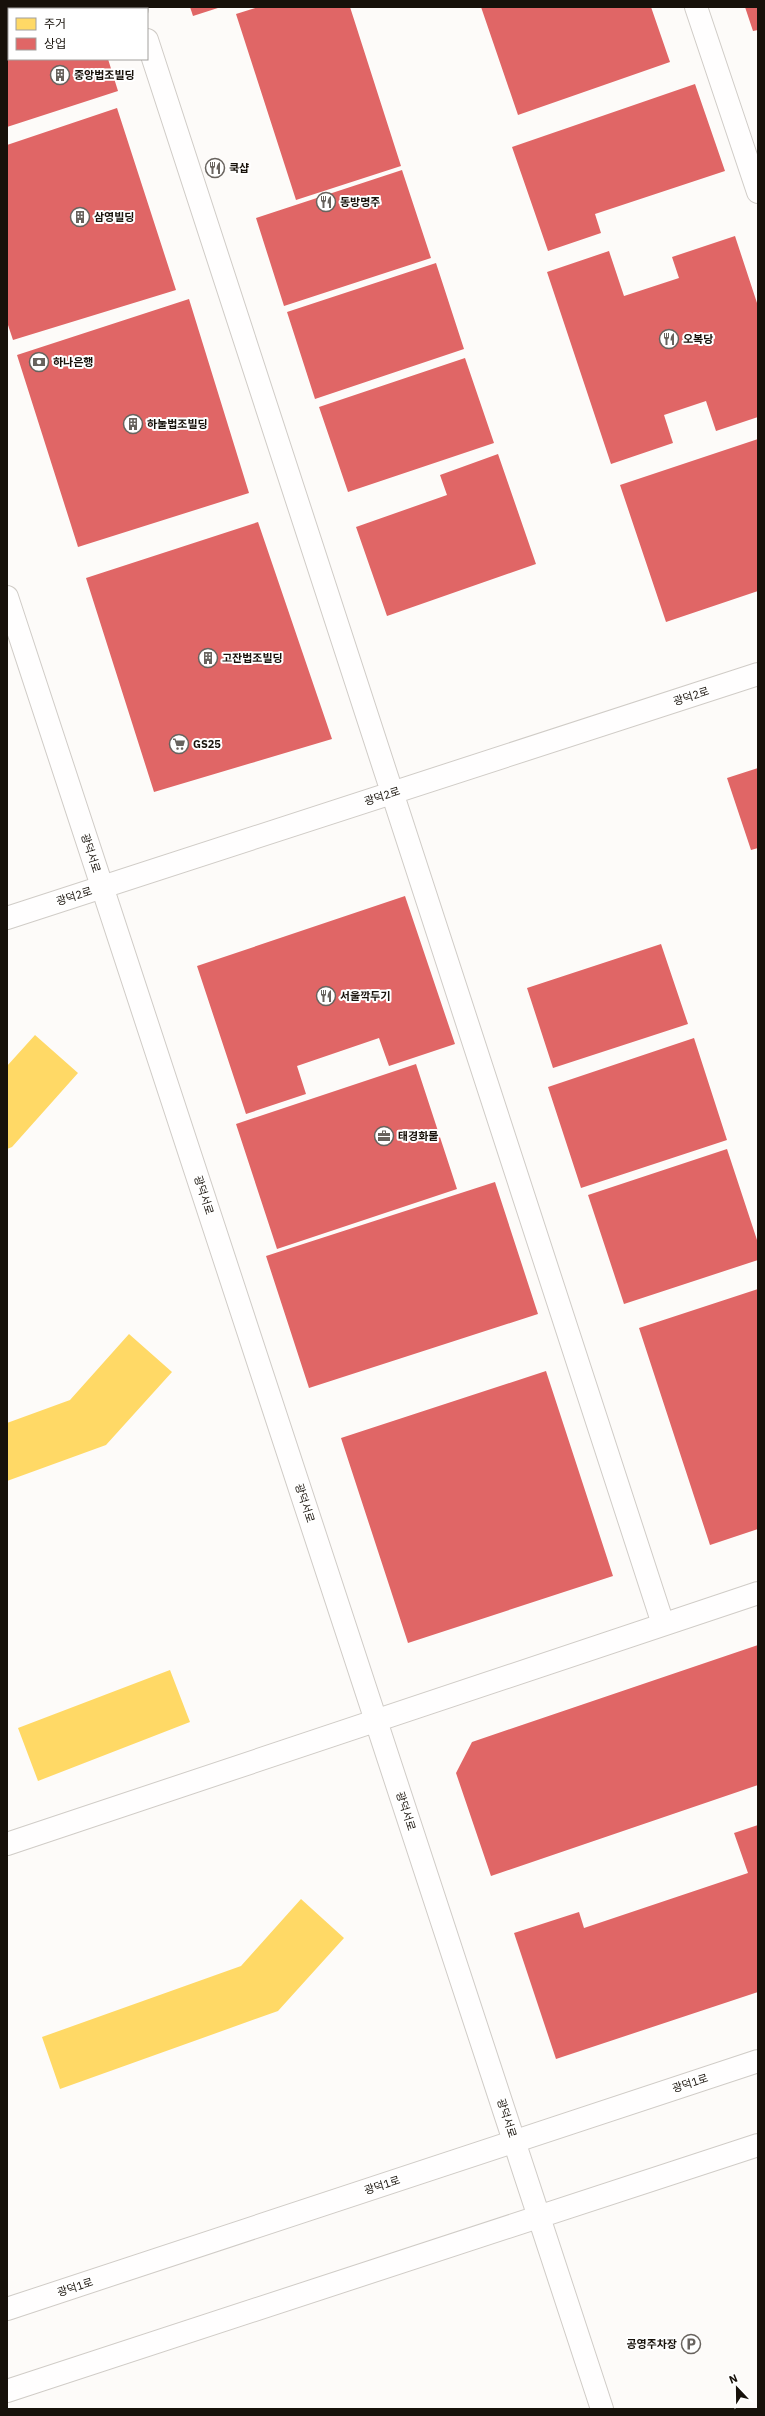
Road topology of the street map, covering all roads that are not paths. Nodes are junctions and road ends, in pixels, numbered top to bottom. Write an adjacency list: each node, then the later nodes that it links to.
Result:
1 (696, 7): 3 (street)
2 (148, 43): 6 (street)
3 (758, 192)
4 (7, 597): 7 (street, 광덕서로)
5 (758, 674): 6 (street, 광덕2로)
6 (392, 793): 7 (street, 광덕2로); 10 (street)
7 (102, 887): 8 (street, 광덕2로); 11 (street, 광덕서로)
8 (7, 918)
9 (758, 1593): 10 (street)
10 (663, 1624): 11 (street)
11 (376, 1721): 12 (street); 14 (street, 광덕서로)
12 (7, 1844)
13 (758, 2061): 14 (street, 광덕1로)
14 (514, 2141): 16 (street, 광덕서로); 17 (street, 광덕1로)
15 (758, 2145): 16 (street)
16 (539, 2217): 18 (street); 19 (street, 광덕서로)
17 (7, 2310)
18 (7, 2391)
19 (602, 2409)

